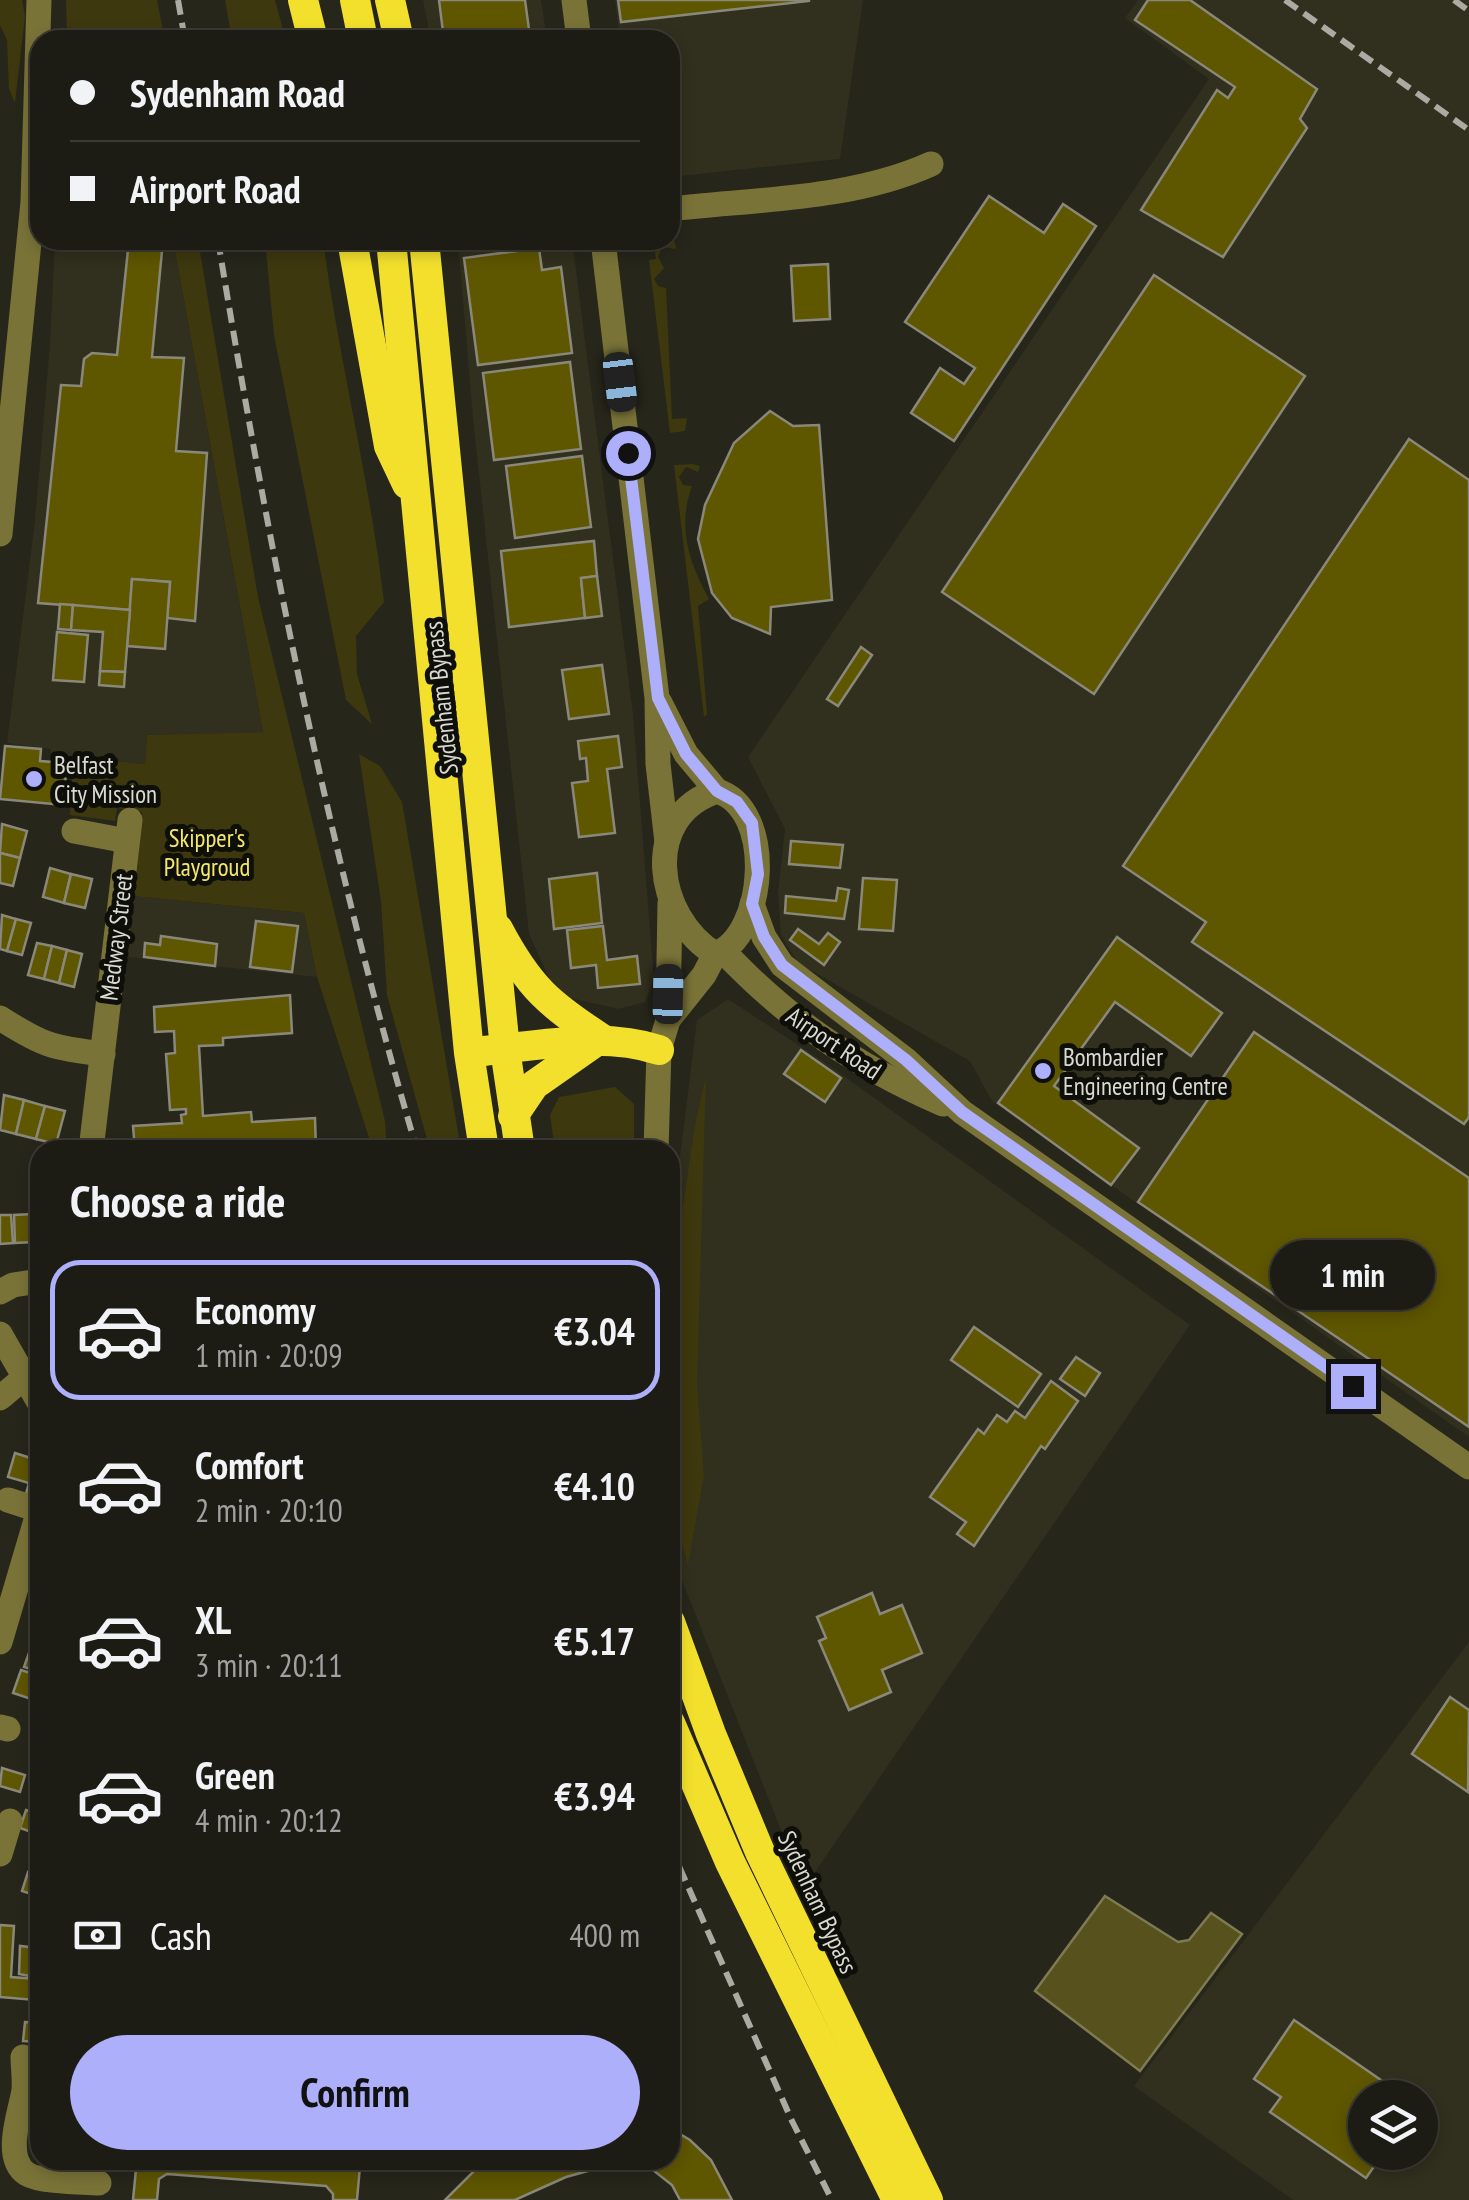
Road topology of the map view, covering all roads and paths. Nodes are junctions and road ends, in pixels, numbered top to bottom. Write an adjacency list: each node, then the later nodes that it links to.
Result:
1 (39, 0): 6 (street)
2 (303, 0): 7 (highway)
3 (355, 0): 8 (highway)
4 (390, 0): 9 (highway)
5 (574, 0): 10 (street)
6 (38, 30)
7 (310, 30)
8 (361, 30)
9 (397, 30)
10 (578, 30)
11 (931, 164): 12 (street)
12 (680, 208)
13 (30, 220): 18 (street)
14 (354, 250): 19 (highway)
15 (392, 250): 19 (highway, Sydenham Bypass)
16 (425, 250): 27 (highway, Sydenham Bypass)
17 (603, 250): 21 (street)
18 (6, 428): 20 (street)
19 (419, 510): 34 (highway, Sydenham Bypass)
20 (0, 534)
21 (658, 698): 22 (street); 24 (street)
22 (717, 791): 24 (street); 26 (street)
23 (74, 831): 35 (street, Medway Street)
24 (667, 842): 25 (street)
25 (670, 904): 28 (street); 30 (street)
26 (752, 904): 28 (street); 36 (street, Airport Road)
27 (492, 917): 31 (highway); 32 (highway, Sydenham Bypass)
28 (719, 952): 30 (street); 36 (street, Airport Road)
29 (2, 1019): 35 (street)
30 (668, 1020): 33 (street)
31 (601, 1041): 32 (highway); 33 (highway); 37 (highway)
32 (505, 1049): 34 (highway); 37 (highway, Sydenham Bypass)
33 (659, 1050): 41 (street)
34 (469, 1053): 39 (highway, Sydenham Bypass)
35 (102, 1054): 38 (street, Medway Street)
36 (962, 1112): 48 (street, Airport Road)
37 (512, 1116): 40 (highway, Sydenham Bypass)
38 (93, 1140)
39 (482, 1140)
40 (518, 1140)
41 (656, 1140)
42 (30, 1282): 43 (street)
43 (0, 1292)
44 (0, 1334): 45 (street)
45 (24, 1378): 46 (street); 47 (street)
46 (30, 1388)
47 (0, 1398)
48 (1469, 1467)
49 (8, 1500): 50 (street)
50 (30, 1507)
51 (30, 1540): 52 (street)
52 (0, 1642)
53 (680, 1649): 60 (highway, Sydenham Bypass)
54 (680, 1746): 59 (highway)
55 (10, 1821): 56 (street)
56 (0, 1854)
57 (29, 2070): 58 (street)
58 (99, 2181)
59 (897, 2200)
60 (928, 2200)

